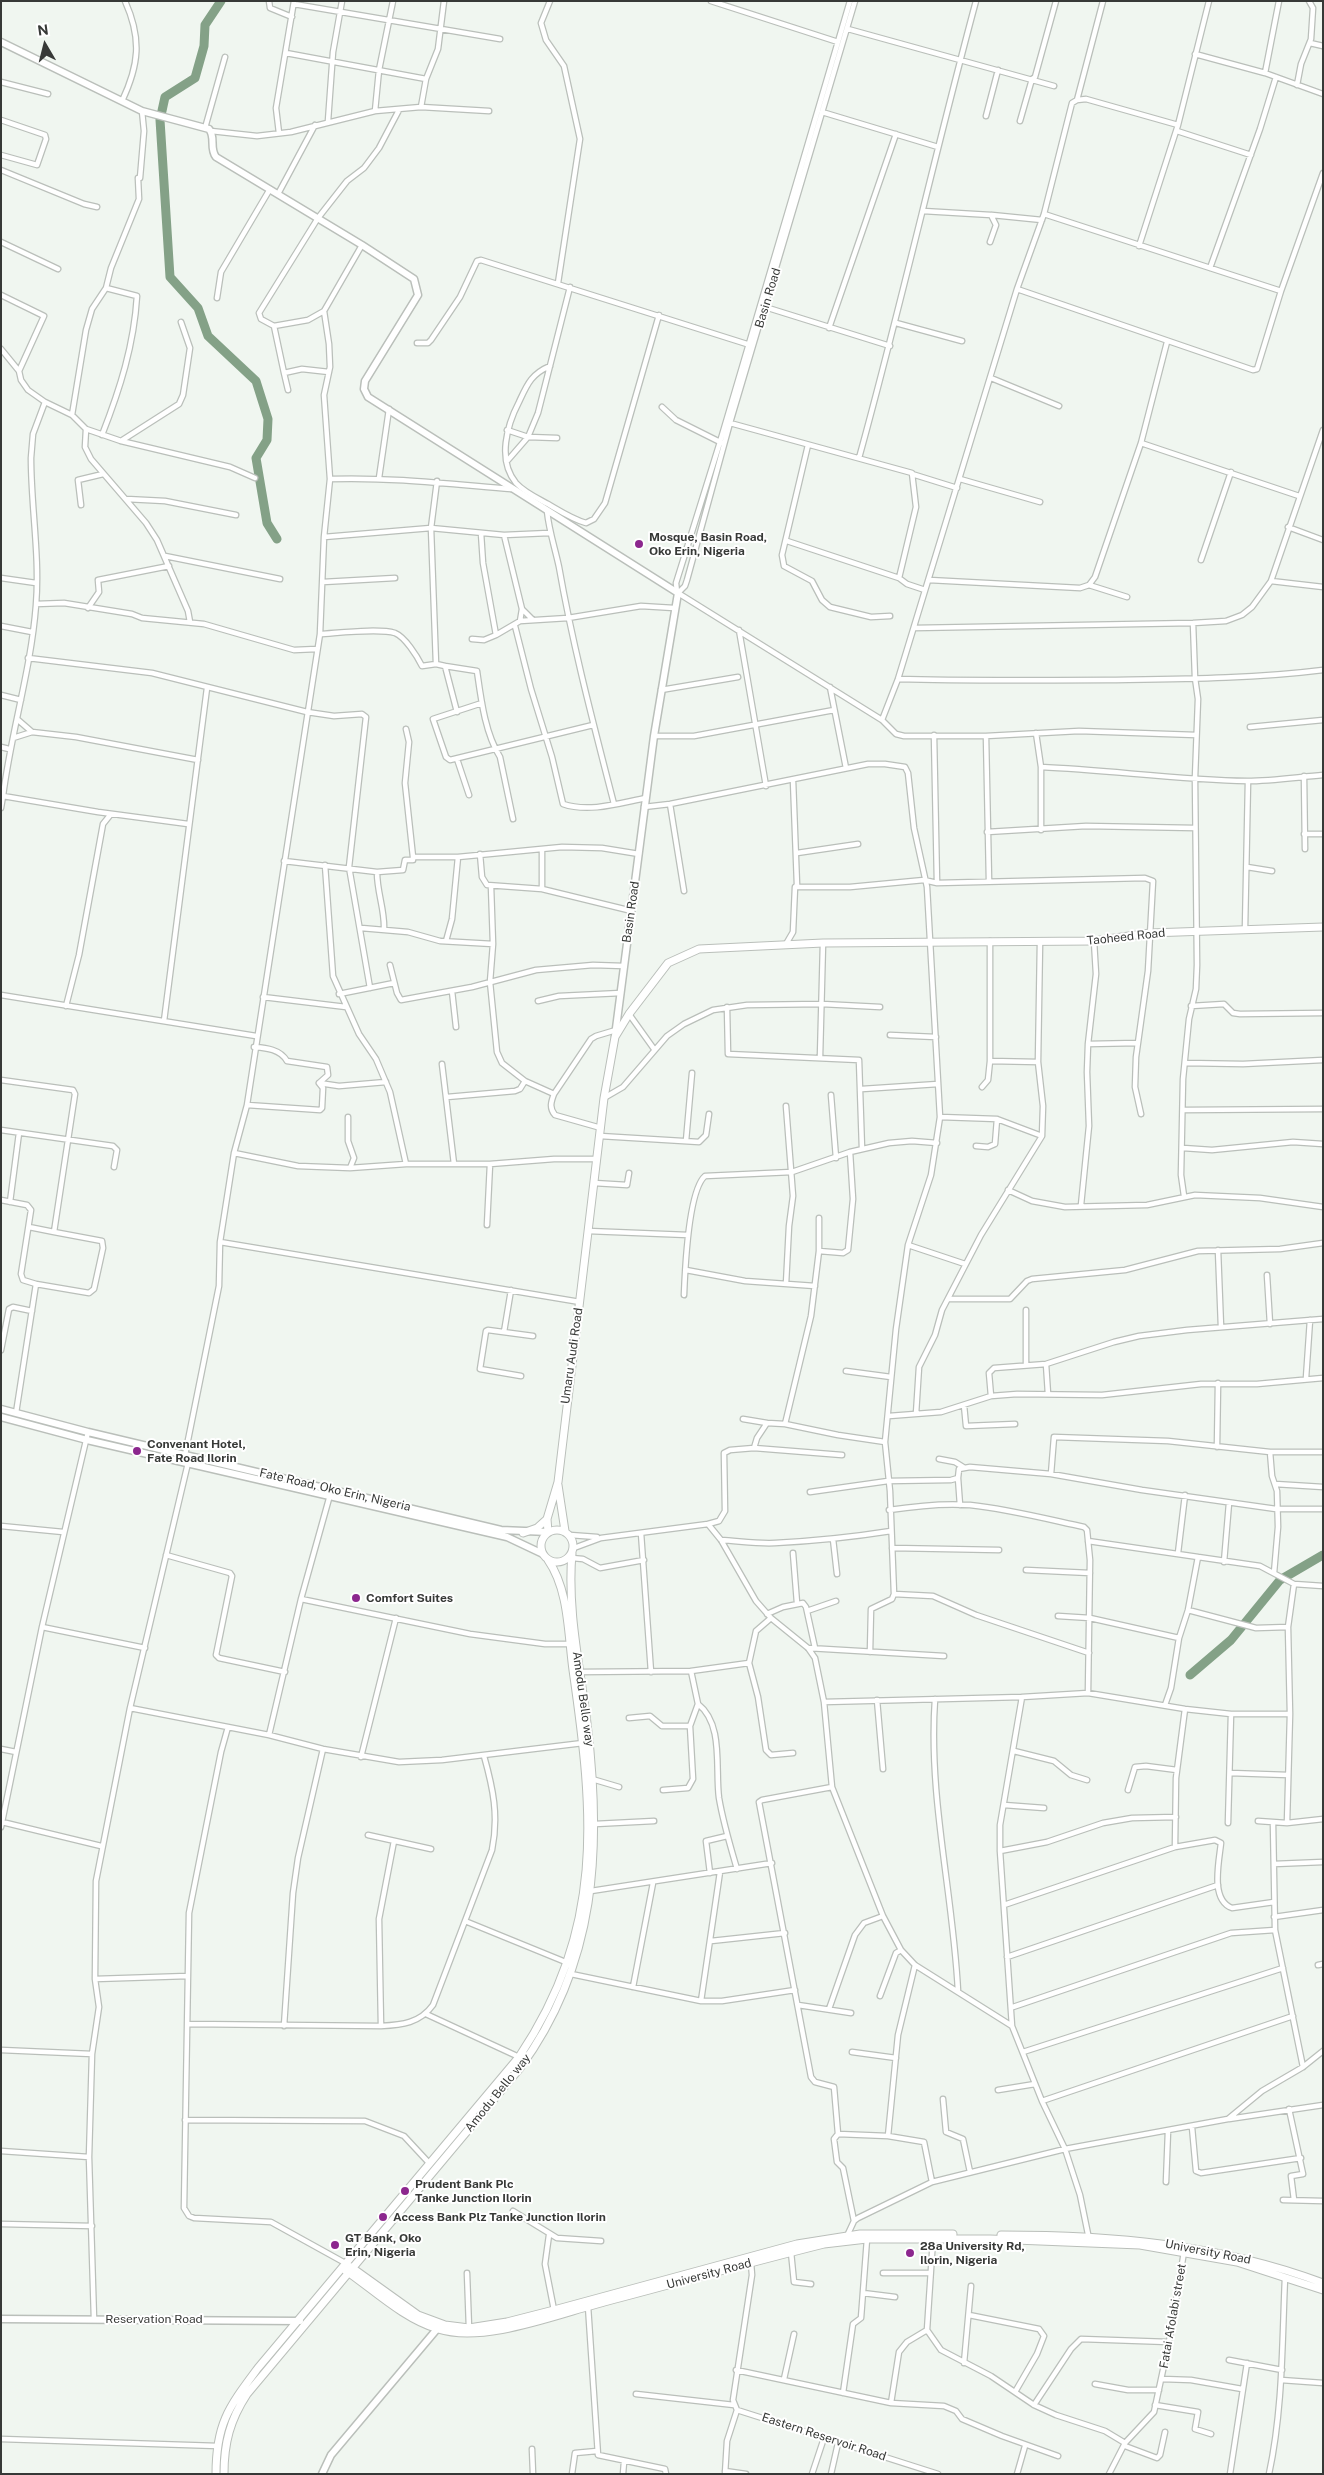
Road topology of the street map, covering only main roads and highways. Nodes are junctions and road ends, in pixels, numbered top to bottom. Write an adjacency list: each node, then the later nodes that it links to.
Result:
1 (1323, 927): 2 (main road, Taoheed Road)
2 (615, 1034): 3 (main road, Basin Road)
3 (588, 1231): 4 (main road, Umaru Audi Road)
4 (558, 1482): 5 (main road); 8 (main road)
5 (548, 1519): 6 (main road); 7 (main road)
6 (548, 1532): 8 (main road); 10 (main road)
7 (523, 1533)
8 (568, 1533): 9 (main road)
9 (572, 1553): 10 (main road); 11 (main road, Amodu Bello way)
10 (546, 1557): 11 (main road, Amodu Bello way)
11 (586, 1743): 14 (main road, Amodu Bello way); 14 (main road, Amodu Bello way)
12 (1089, 2239): 13 (main road, University Road); 13 (main road, University Road); 15 (main road, University Road); 16 (main road, University Road)
13 (751, 2259): 17 (main road, University Road)
14 (346, 2267): 17 (main road, University Road); 17 (main road, University Road); 18 (main road, Amodu Bello way)
15 (1323, 2283)
16 (1323, 2290)
17 (589, 2304)
18 (302, 2322): 19 (main road, Amodu Bello way); 20 (main road, Amodu Bello way)
19 (216, 2474)
20 (224, 2474)

